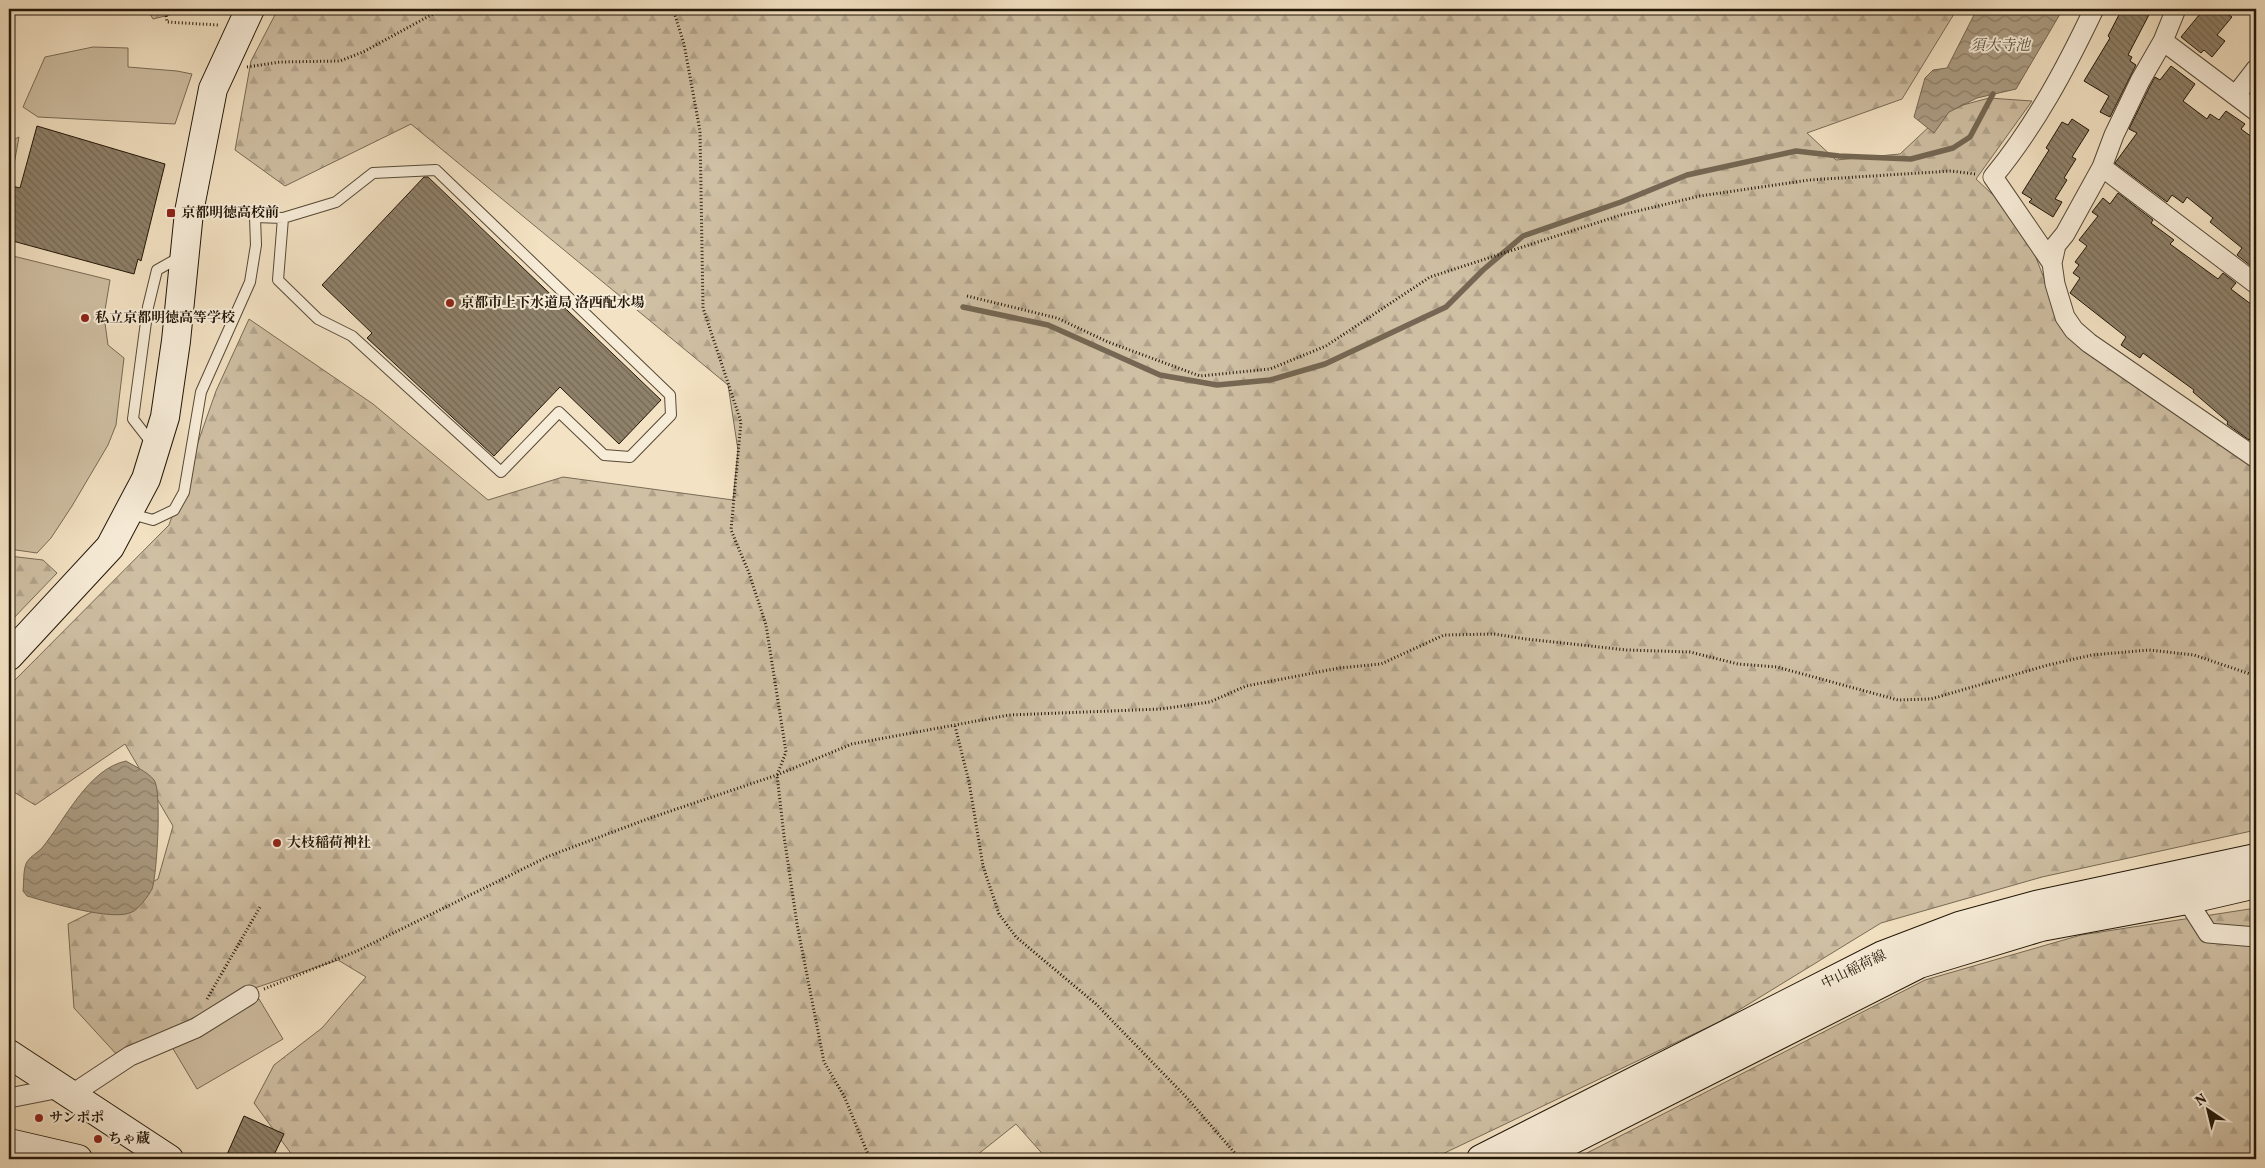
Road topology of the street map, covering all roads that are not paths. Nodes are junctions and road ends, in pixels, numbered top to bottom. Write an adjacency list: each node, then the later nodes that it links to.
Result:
1 (2094, 9): 10 (street)
2 (2176, 9): 4 (street)
3 (245, 19): 13 (main road)
4 (2163, 41): 6 (street); 8 (street)
5 (2256, 69): 6 (street)
6 (2236, 95): 7 (street)
7 (2256, 111)
8 (2102, 167): 10 (street); 11 (street)
9 (283, 218): 9 (lane); 13 (lane)
10 (2052, 263): 12 (street)
11 (2256, 284)
12 (2256, 458)
13 (128, 513): 14 (main road)
14 (9, 656)
15 (2256, 858): 27 (main road, 中山稲荷線)
16 (2256, 884): 17 (main road, 中山稲荷線)
17 (2187, 900): 18 (street); 24 (main road, 中山稲荷線)
18 (2256, 937)
19 (250, 995): 21 (street)
20 (9, 1054): 21 (main road)
21 (65, 1092): 22 (street); 26 (main road)
22 (9, 1098)
23 (9, 1142): 25 (main road)
24 (1562, 1152): 28 (main road, 中山稲荷線)
25 (78, 1159)
26 (169, 1159)
27 (1481, 1159)
28 (1534, 1159)

